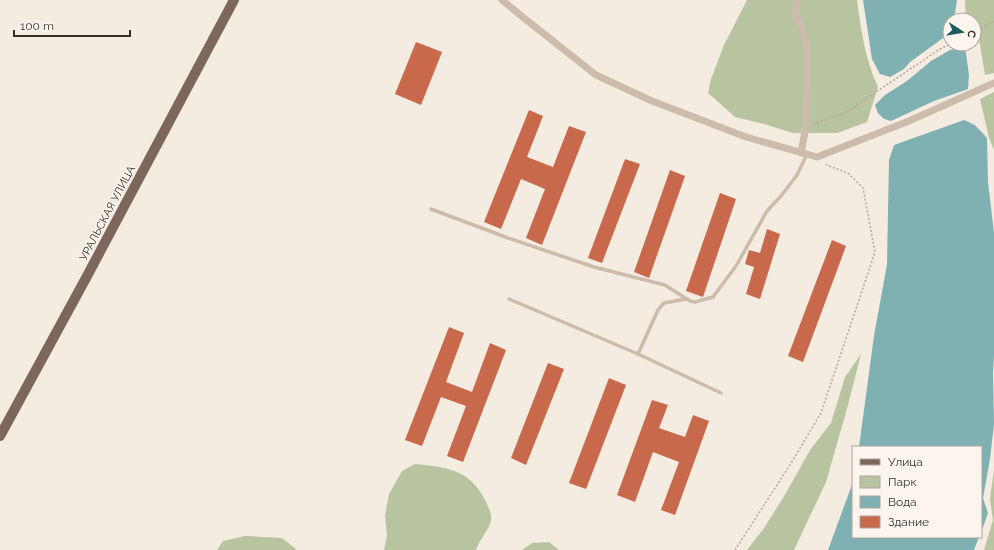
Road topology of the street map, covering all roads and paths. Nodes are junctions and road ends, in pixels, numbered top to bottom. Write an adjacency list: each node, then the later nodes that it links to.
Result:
1 (234, 0): 16 (main road, УРАЛЬСКАЯ УЛИЦА)
2 (502, 0): 9 (street)
3 (797, 0): 8 (street)
4 (994, 21): 5 (path)
5 (982, 28)
6 (942, 47): 8 (path)
7 (994, 83): 10 (street)
8 (806, 126): 9 (street)
9 (804, 154): 10 (street); 13 (lane)
10 (817, 158): 17 (path)
11 (430, 209): 13 (lane)
12 (509, 299): 14 (lane)
13 (686, 299): 14 (lane)
14 (638, 354): 15 (lane)
15 (721, 393)
16 (0, 436)
17 (735, 550)

